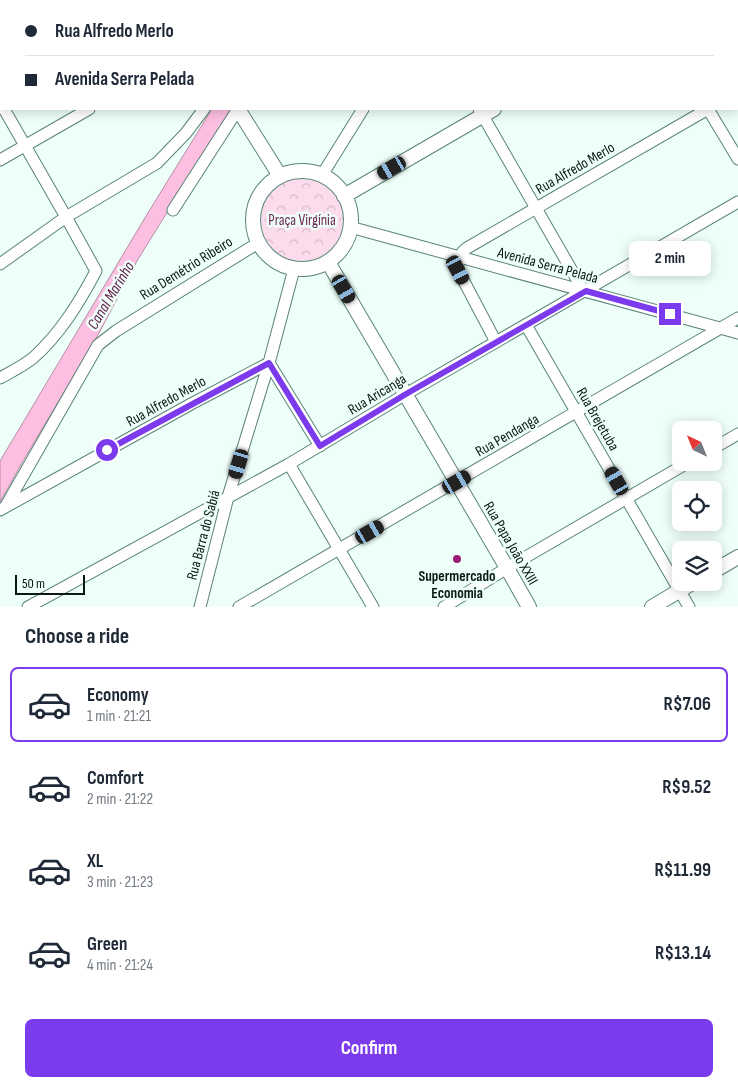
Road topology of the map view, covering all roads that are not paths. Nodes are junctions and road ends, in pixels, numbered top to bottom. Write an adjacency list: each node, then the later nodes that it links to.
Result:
1 (5, 110): 10 (street)
2 (87, 110): 10 (street)
3 (203, 110): 19 (street)
4 (237, 110): 18 (street)
5 (239, 110): 14 (street)
6 (362, 110): 13 (street)
7 (706, 110): 17 (street, Rua Alfredo Merlo)
8 (709, 110): 11 (street)
9 (486, 111): 15 (street); 17 (street)
10 (24, 146): 12 (street); 19 (street)
11 (738, 159)
12 (0, 160)
13 (322, 175): 14 (street); 15 (street)
14 (280, 176): 21 (street)
15 (344, 196): 20 (street)
16 (738, 202): 26 (street, Rua Aricanga)
17 (536, 208): 22 (street, Rua Alfredo Merlo); 26 (street)
18 (173, 210)
19 (66, 216): 24 (street); 33 (street)
20 (350, 227): 22 (street, Avenida Serra Pelada); 23 (street)
21 (258, 243): 25 (street); 44 (street, Rua Demétrio Ribeiro)
22 (460, 257): 26 (street, Avenida Serra Pelada); 31 (street)
23 (328, 262): 25 (street); 34 (street, Rua Papa João XXIII)
24 (0, 264)
25 (294, 269): 32 (street, Rua Barra do Sabiá)
26 (584, 291): 28 (street, Rua Aricanga); 29 (street, Avenida Serra Pelada)
27 (738, 318): 29 (street, Rua Pendanga)
28 (526, 325): 31 (street, Rua Aricanga); 35 (street, Rua Brejetuba)
29 (721, 328): 30 (street, Avenida Serra Pelada); 35 (street, Rua Pendanga)
30 (738, 333)
31 (496, 342): 34 (street, Rua Aricanga)
32 (269, 363): 38 (street); 42 (street, Rua Barra do Sabiá); 44 (street, Rua Alfredo Merlo)
33 (0, 378)
34 (406, 394): 38 (street, Rua Aricanga); 41 (street, Rua Papa João XXIII)
35 (577, 412): 41 (street, Rua Pendanga); 43 (street, Rua Brejetuba)
36 (738, 434): 37 (street)
37 (722, 443)
38 (320, 446): 39 (street, Rua Aricanga)
39 (289, 464): 42 (street, Rua Aricanga); 45 (street)
40 (674, 471): 43 (street)
41 (457, 482): 45 (street, Rua Pendanga); 48 (street, Rua Papa João XXIII)
42 (228, 497): 51 (street, Rua Aricanga); 52 (street, Rua Barra do Sabiá)
43 (627, 498): 48 (street); 49 (street, Rua Brejetuba)
44 (3, 508)
45 (339, 549): 53 (street, Rua Pendanga); 54 (street)
46 (738, 557): 47 (street)
47 (722, 566)
48 (507, 568): 55 (street); 56 (street, Rua Papa João XXIII)
49 (672, 577)
50 (680, 591): 57 (street); 58 (street, Rua Brejetuba)
51 (28, 607)
52 (200, 607)
53 (239, 607)
54 (373, 607)
55 (444, 607)
56 (529, 607)
57 (652, 607)
58 (689, 607)

